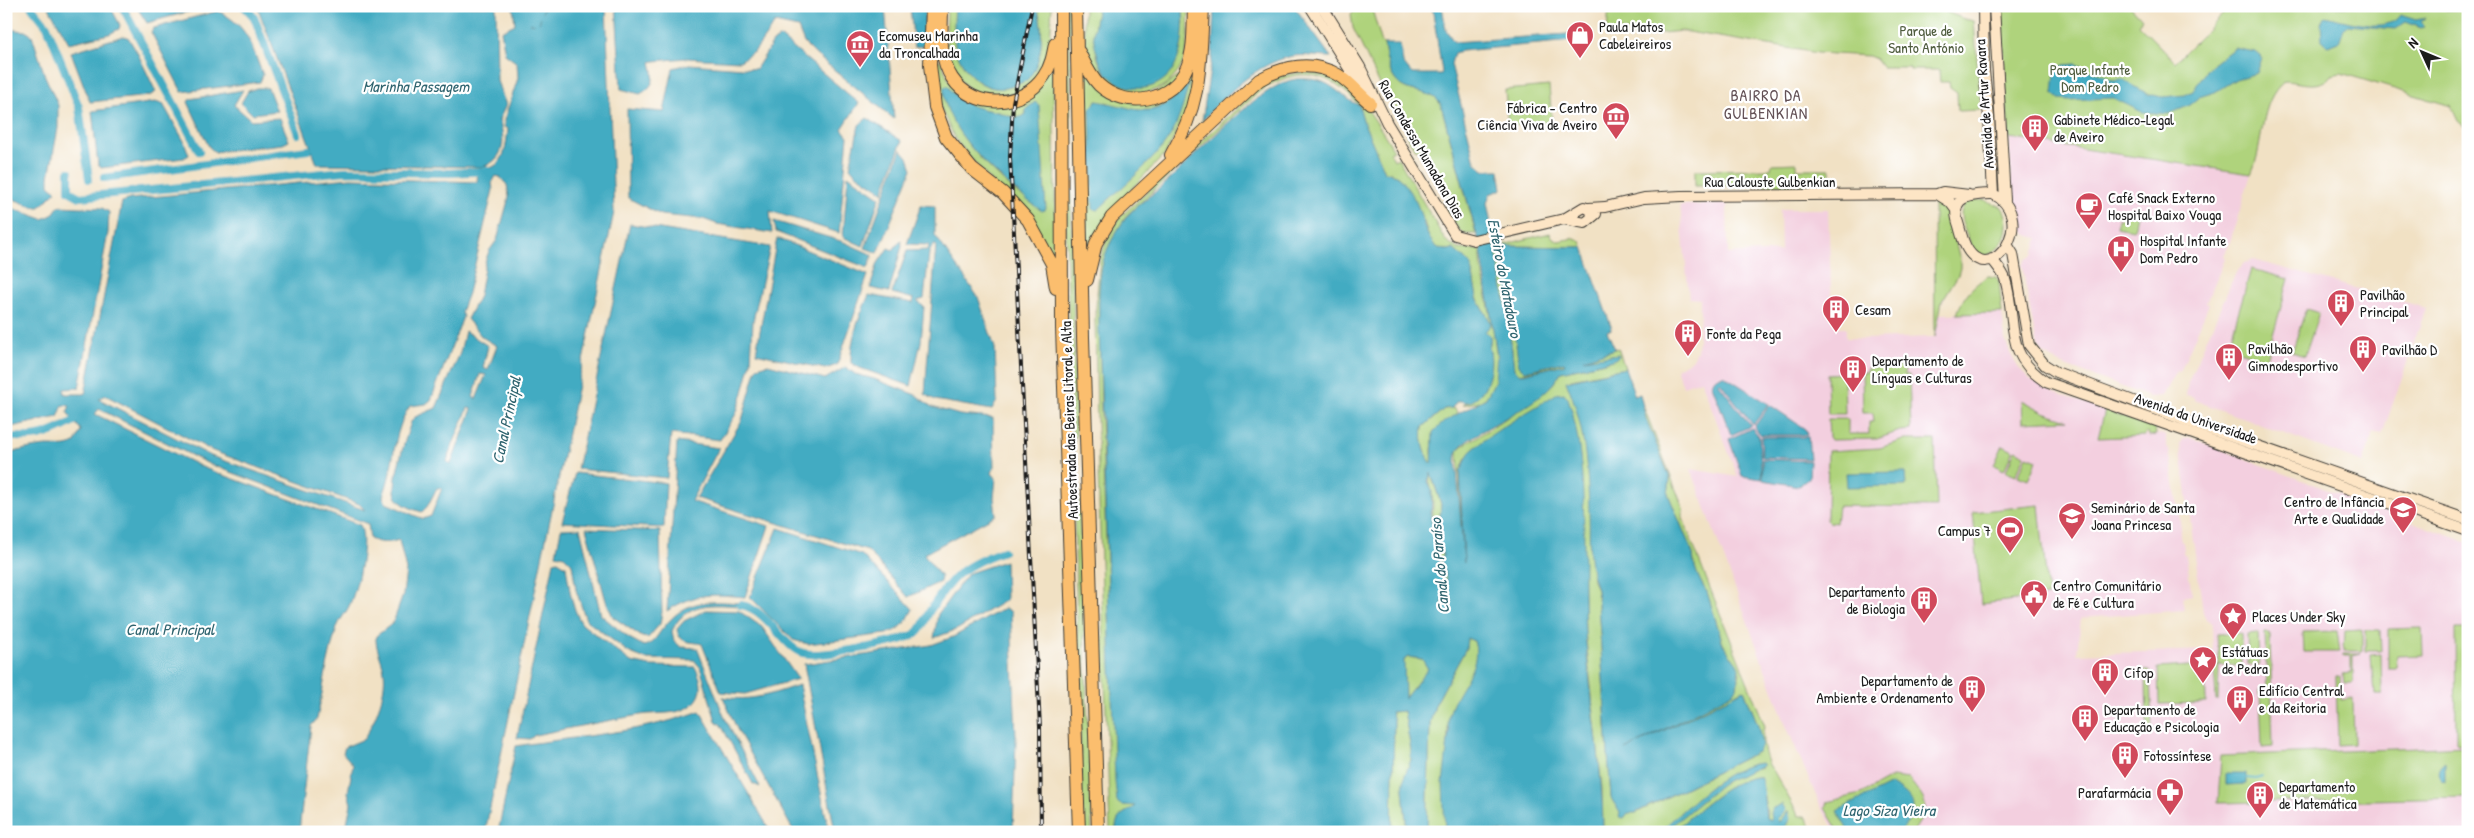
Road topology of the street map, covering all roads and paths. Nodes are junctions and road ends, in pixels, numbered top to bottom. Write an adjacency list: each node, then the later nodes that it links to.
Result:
1 (932, 6): 25 (highway)
2 (942, 6): 11 (highway)
3 (1061, 6): 11 (highway, Autoestrada das Beiras Litoral e Alta)
4 (1076, 6): 12 (highway, Autoestrada das Beiras Litoral e Alta)
5 (1194, 6): 12 (highway)
6 (1203, 6): 15 (highway)
7 (1310, 6): 13 (main road)
8 (1322, 6): 14 (main road, Rua Condessa Mumadona Dias)
9 (1983, 6): 18 (main road, Avenida de Artur Ravara)
10 (1994, 6): 19 (main road, Avenida de Artur Ravara)
11 (1060, 27): 25 (highway, Autoestrada das Beiras Litoral e Alta)
12 (1076, 46): 26 (highway, Autoestrada das Beiras Litoral e Alta)
13 (1370, 103): 14 (main road); 15 (highway)
14 (1387, 123): 22 (main road, Rua Condessa Mumadona Dias)
15 (1166, 164): 26 (highway)
16 (1937, 194): 17 (main road, Rua Calouste Gulbenkian); 20 (main road); 21 (main road, Rua Calouste Gulbenkian)
17 (1969, 194): 18 (main road); 20 (main road)
18 (1993, 194): 19 (main road)
19 (2005, 200): 23 (main road)
20 (1956, 210): 24 (main road)
21 (1591, 213): 22 (main road); 22 (main road)
22 (1578, 216)
23 (2008, 246): 24 (main road); 27 (main road, Avenida da Universidade)
24 (1992, 259): 28 (main road, Avenida da Universidade)
25 (1062, 328): 29 (highway, Autoestrada das Beiras Litoral e Alta)
26 (1083, 337): 30 (highway, Autoestrada das Beiras Litoral e Alta)
27 (2468, 520)
28 (2468, 531)
29 (1079, 832)
30 (1098, 832)

